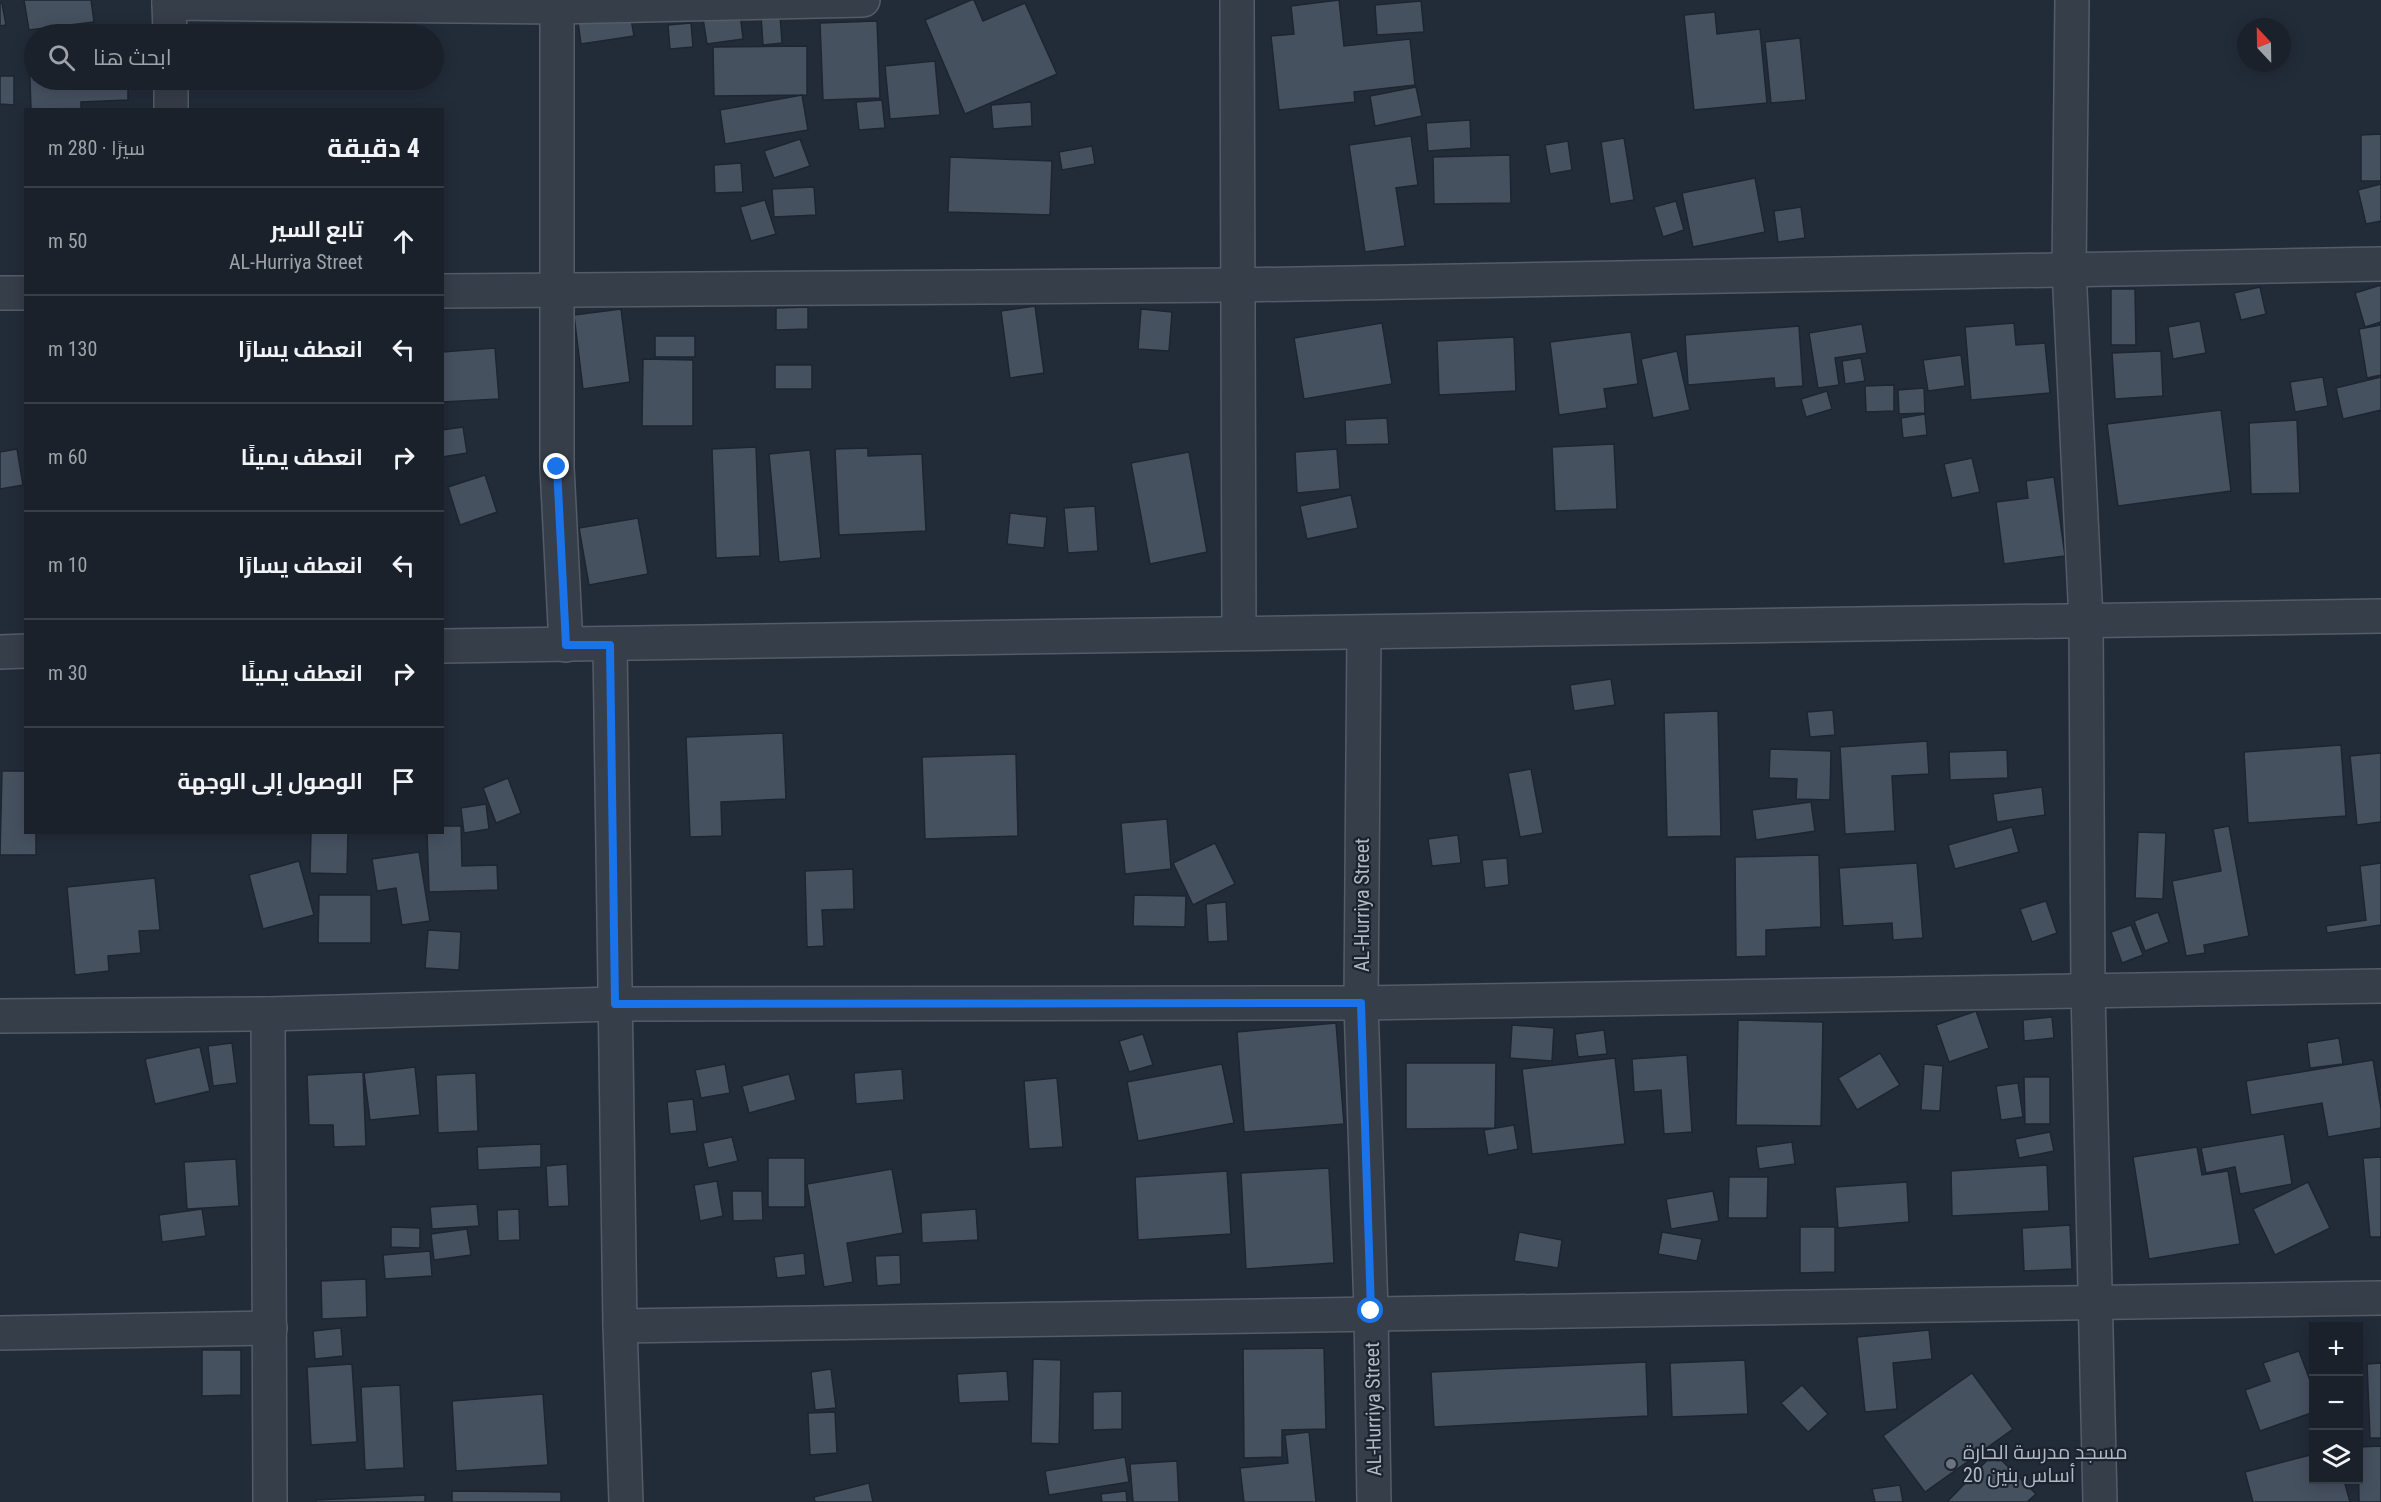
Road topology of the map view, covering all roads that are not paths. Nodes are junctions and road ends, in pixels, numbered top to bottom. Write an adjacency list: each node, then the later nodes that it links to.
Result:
1 (863, 0): 4 (street)
2 (1237, 0): 10 (street)
3 (2072, 0): 9 (street)
4 (557, 3): 5 (street); 11 (street)
5 (170, 13)
6 (171, 90): 7 (street)
7 (171, 108)
8 (2381, 264): 9 (street)
9 (2069, 270): 10 (street); 16 (street)
10 (1237, 285): 11 (street); 18 (street)
11 (557, 290): 12 (street); 19 (street)
12 (444, 291)
13 (0, 293): 14 (street)
14 (24, 293)
15 (2381, 616): 16 (street)
16 (2086, 620): 17 (street); 25 (street)
17 (1364, 632): 18 (street); 26 (street, AL-Hurriya Street)
18 (1239, 633): 20 (street)
19 (566, 645): 20 (street); 21 (street)
20 (610, 645): 27 (street)
21 (444, 646)
22 (24, 651): 23 (street)
23 (0, 652)
24 (2381, 986): 25 (street)
25 (2088, 990): 26 (street); 31 (street)
26 (1361, 1003): 27 (street); 32 (street, AL-Hurriya Street)
27 (615, 1004): 28 (street); 33 (street)
28 (268, 1014): 29 (street); 34 (street)
29 (0, 1016)
30 (2381, 1298): 31 (street)
31 (2095, 1300): 32 (street); 39 (street)
32 (1371, 1311): 33 (street); 38 (street, AL-Hurriya Street)
33 (620, 1326): 37 (street)
34 (270, 1328): 35 (street); 36 (street)
35 (0, 1334)
36 (270, 1502)
37 (626, 1502)
38 (1374, 1502)
39 (2100, 1502)

